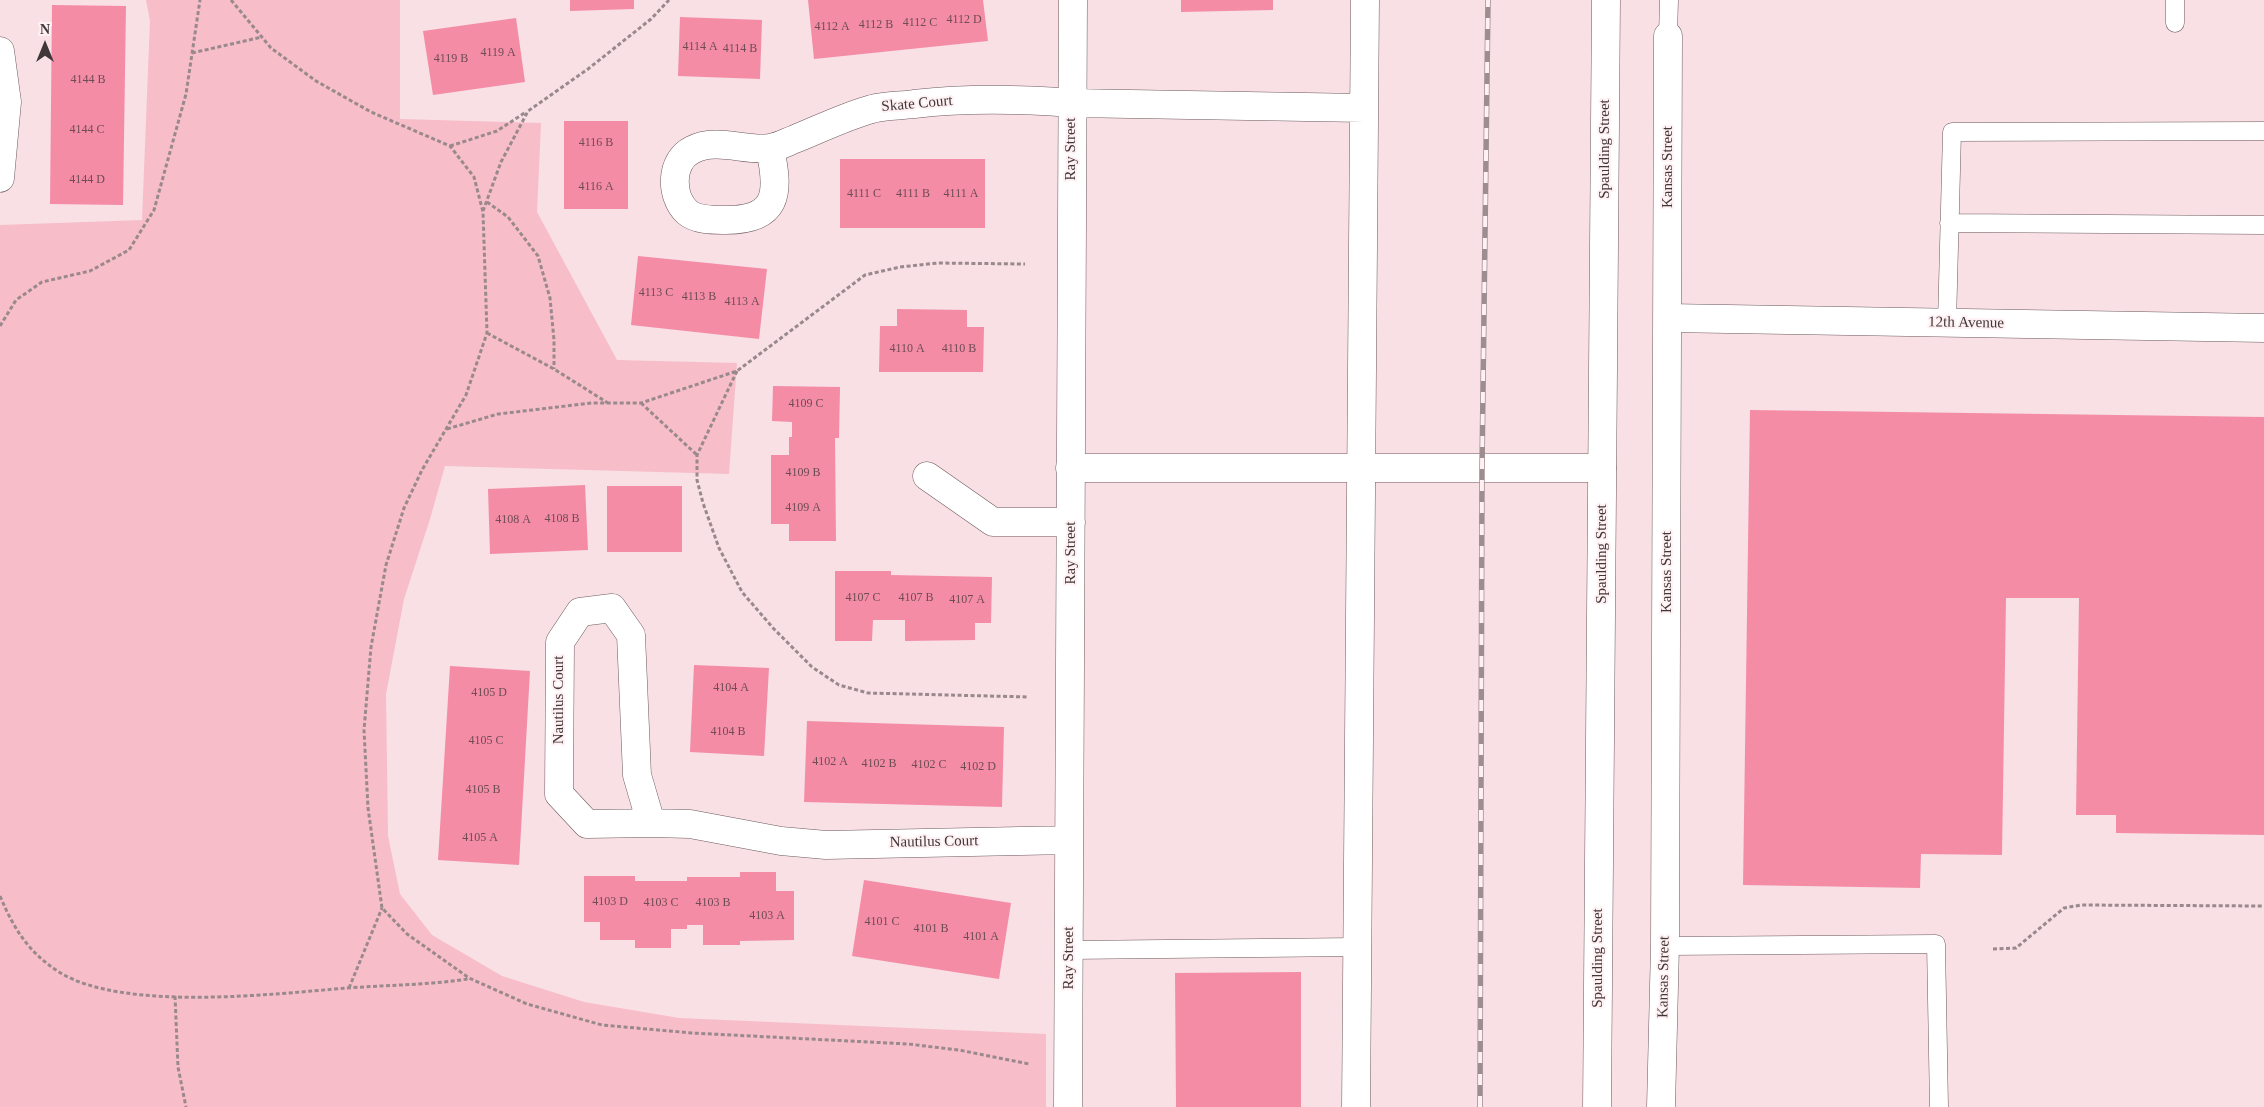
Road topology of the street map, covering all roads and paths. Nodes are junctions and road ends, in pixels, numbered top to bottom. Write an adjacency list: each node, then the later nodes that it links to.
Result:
1 (200, 0): 13 (path)
2 (231, 0): 11 (path)
3 (668, 0): 16 (path)
4 (1073, 0): 14 (street, Ray Street)
5 (1365, 0): 15 (street)
6 (1606, 0): 39 (street, Spaulding Street)
7 (1669, 0): 10 (lane)
8 (2175, 0): 9 (lane)
9 (2175, 23)
10 (1668, 36): 26 (street, Kansas Street)
11 (262, 37): 13 (path); 18 (path)
12 (0, 51): 20 (street)
13 (192, 53): 28 (path)
14 (1072, 103): 15 (street, Skate Court); 19 (street, Skate Court); 37 (street, Ray Street)
15 (1364, 108): 38 (street)
16 (528, 112): 18 (path); 21 (path)
17 (2264, 131): 23 (lane)
18 (450, 146): 22 (path)
19 (770, 148)
20 (0, 178)
21 (487, 202): 22 (path); 31 (path)
22 (483, 212): 30 (path)
23 (1950, 223): 24 (lane); 27 (lane)
24 (2264, 225)
25 (1025, 264): 32 (path)
26 (1668, 318): 27 (street, 12th Avenue); 48 (street, Kansas Street)
27 (1947, 322): 29 (street, 12th Avenue)
28 (0, 326)
29 (2264, 328)
30 (487, 333): 31 (path); 35 (path)
31 (554, 369): 33 (path)
32 (737, 371): 34 (path); 36 (path)
33 (608, 403): 34 (path); 35 (path)
34 (641, 403): 36 (path)
35 (446, 430): 47 (path)
36 (697, 455): 42 (path)
37 (1070, 468): 38 (street); 41 (street, Ray Street)
38 (1361, 468): 39 (street); 49 (street)
39 (1602, 468): 59 (street, Spaulding Street)
40 (927, 476): 41 (street)
41 (1071, 522): 44 (street, Ray Street)
42 (1029, 697)
43 (651, 823): 43 (street, Nautilus Court); 44 (street, Nautilus Court)
44 (1070, 840): 51 (street, Ray Street)
45 (0, 896): 54 (path)
46 (2264, 906): 50 (path)
47 (382, 908): 52 (path); 53 (path)
48 (1665, 946): 60 (street, Kansas Street); 61 (lane)
49 (1357, 947): 51 (lane); 58 (street)
50 (1992, 948)
51 (1069, 950): 57 (street, Ray Street)
52 (469, 978): 53 (path); 55 (path)
53 (349, 988): 54 (path)
54 (175, 996): 56 (path)
55 (1029, 1064)
56 (186, 1107)
57 (1068, 1107)
58 (1356, 1107)
59 (1597, 1107)
60 (1661, 1107)
61 (1939, 1107)

